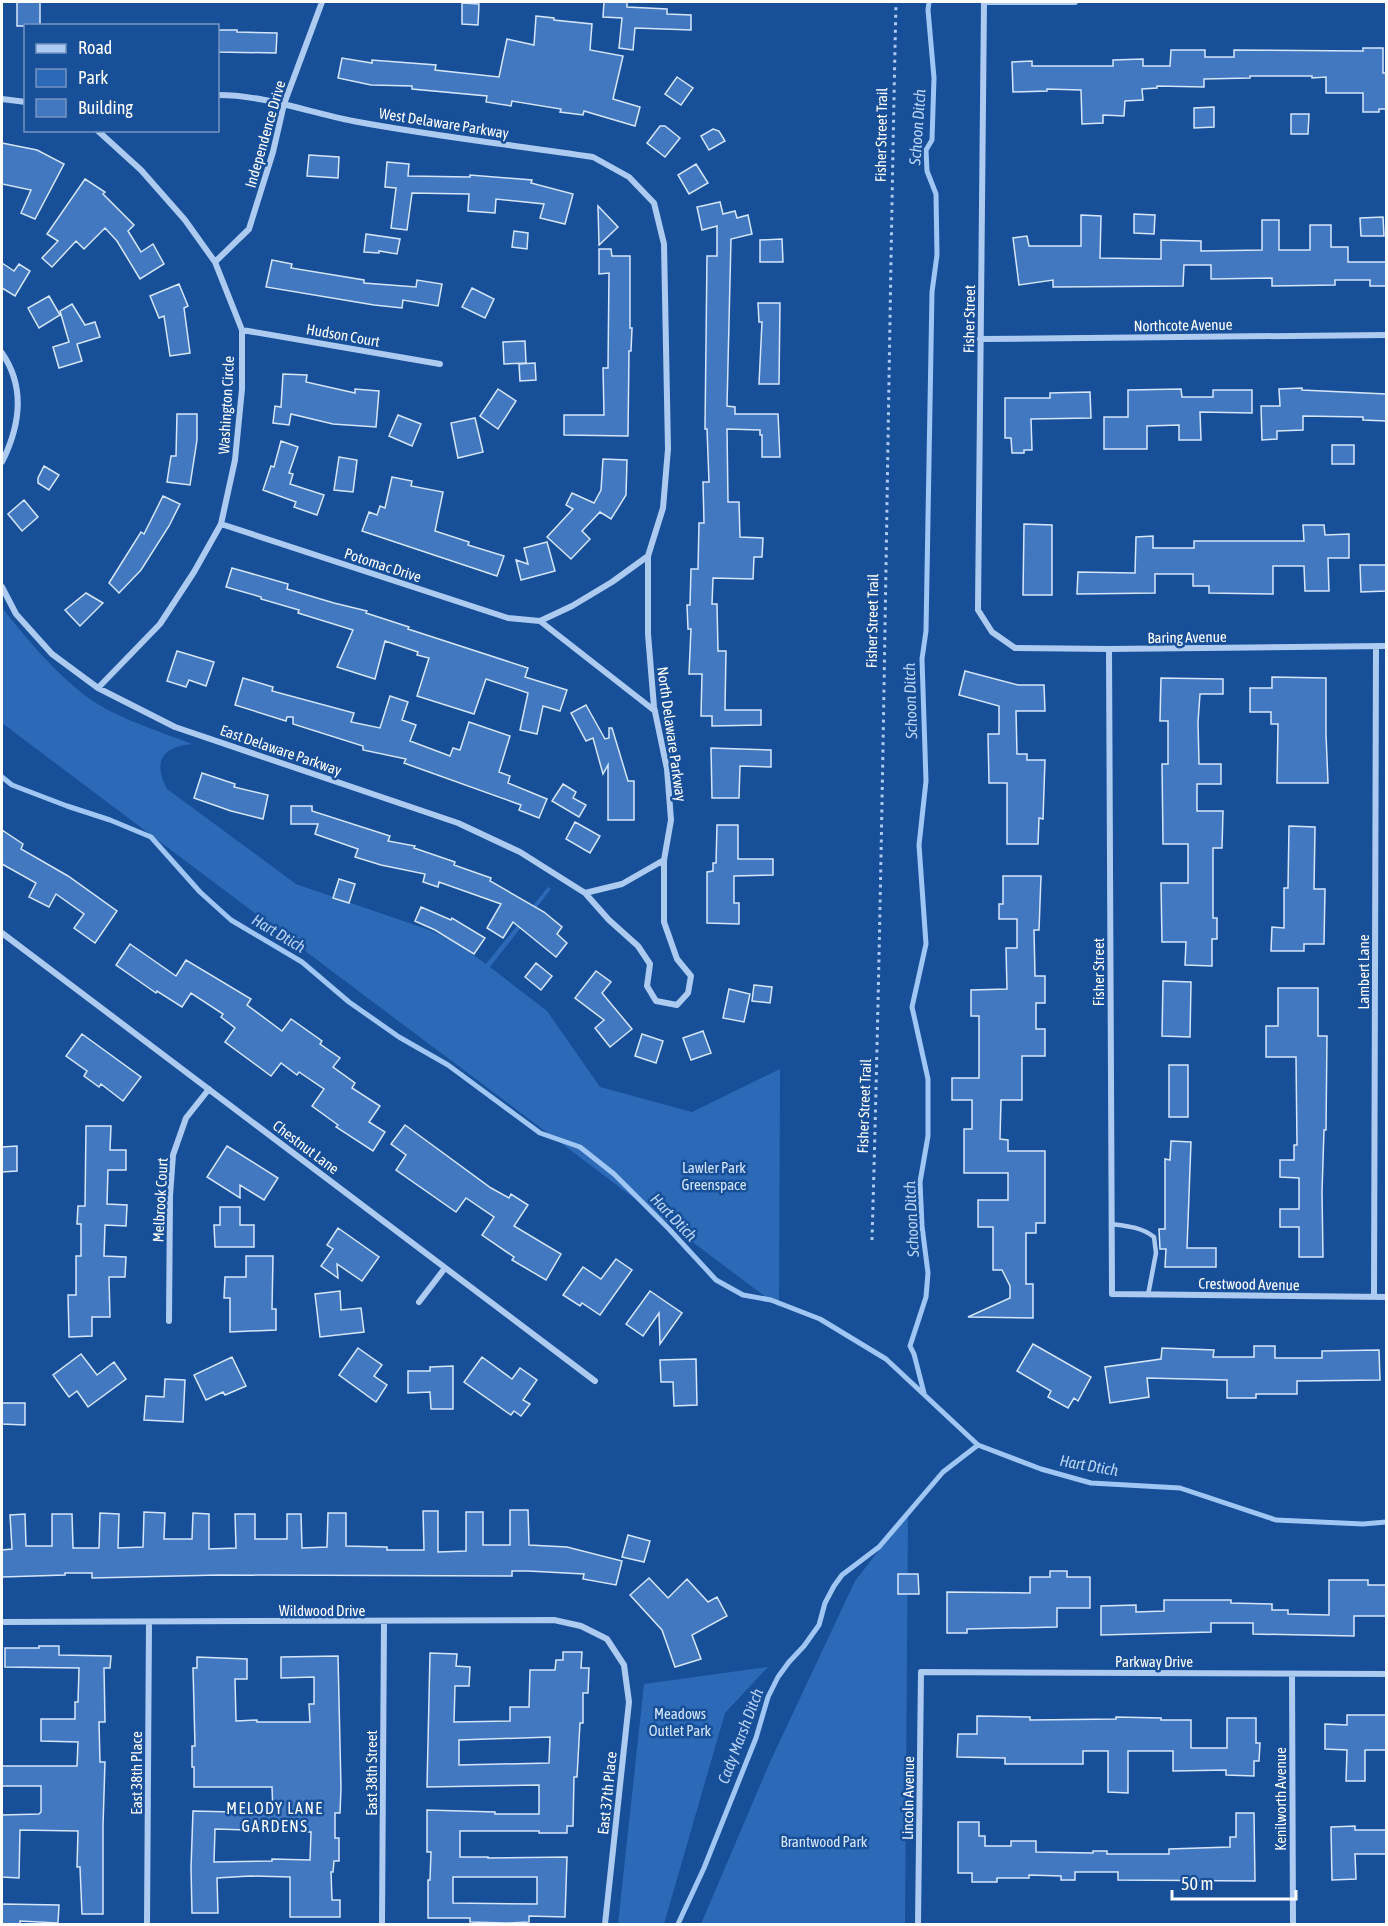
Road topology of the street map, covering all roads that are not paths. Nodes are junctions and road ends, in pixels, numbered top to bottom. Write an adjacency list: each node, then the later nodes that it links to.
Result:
1 (322, 2): 7 (street, Independence Drive)
2 (984, 2): 3 (street); 13 (street, Fisher Street)
3 (1075, 2)
4 (219, 95): 7 (street, West Delaware Parkway)
5 (2, 99): 6 (street)
6 (24, 102)
7 (284, 104): 9 (street, West Delaware Parkway); 10 (street, Independence Drive)
8 (99, 132): 10 (street, Washington Circle)
9 (654, 203): 18 (street, North Delaware Parkway)
10 (215, 262): 11 (street, Washington Circle)
11 (242, 330): 15 (street, Hudson Court); 17 (street, Washington Circle)
12 (1386, 335): 13 (street, Northcote Avenue)
13 (980, 339): 21 (street, Fisher Street)
14 (2, 353): 16 (street)
15 (440, 364)
16 (2, 462)
17 (221, 524): 20 (street, Potomac Drive); 25 (street, Washington Circle)
18 (648, 556): 20 (street); 26 (street, North Delaware Parkway)
19 (2, 587): 25 (street, East Delaware Parkway)
20 (540, 621): 26 (street)
21 (992, 632): 24 (street, Baring Avenue)
22 (1376, 646): 23 (street, Baring Avenue); 24 (street, Baring Avenue); 36 (street, Lambert Lane)
23 (1386, 646)
24 (1109, 650): 32 (street, Fisher Street)
25 (98, 688): 28 (street, East Delaware Parkway)
26 (655, 711): 27 (street, North Delaware Parkway)
27 (664, 860): 28 (street); 30 (street, North Delaware Parkway)
28 (585, 893): 30 (street, East Delaware Parkway)
29 (2, 933): 31 (street, Chestnut Lane)
30 (691, 976)
31 (209, 1089): 33 (street, Chestnut Lane); 39 (street, Melbrook Court)
32 (1111, 1224): 34 (street, Fisher Street); 35 (lane)
33 (445, 1268): 38 (street); 40 (street, Chestnut Lane)
34 (1112, 1294): 35 (street, Crestwood Avenue)
35 (1148, 1294): 36 (street, Crestwood Avenue)
36 (1374, 1297): 37 (street, Crestwood Avenue)
37 (1386, 1297)
38 (419, 1302)
39 (169, 1321)
40 (595, 1381)
41 (2, 1622): 42 (street, Wildwood Drive)
42 (149, 1622): 43 (street, Wildwood Drive); 48 (street, East 38th Place)
43 (384, 1622): 44 (street, Wildwood Drive); 49 (street, East 38th Street)
44 (624, 1665): 50 (street, East 37th Place)
45 (921, 1672): 46 (street, Parkway Drive); 51 (street, Lincoln Avenue)
46 (1292, 1674): 47 (street, Parkway Drive); 52 (street, Kenilworth Avenue)
47 (1386, 1674)
48 (147, 1924)
49 (382, 1924)
50 (605, 1924)
51 (918, 1924)
52 (1293, 1924)

